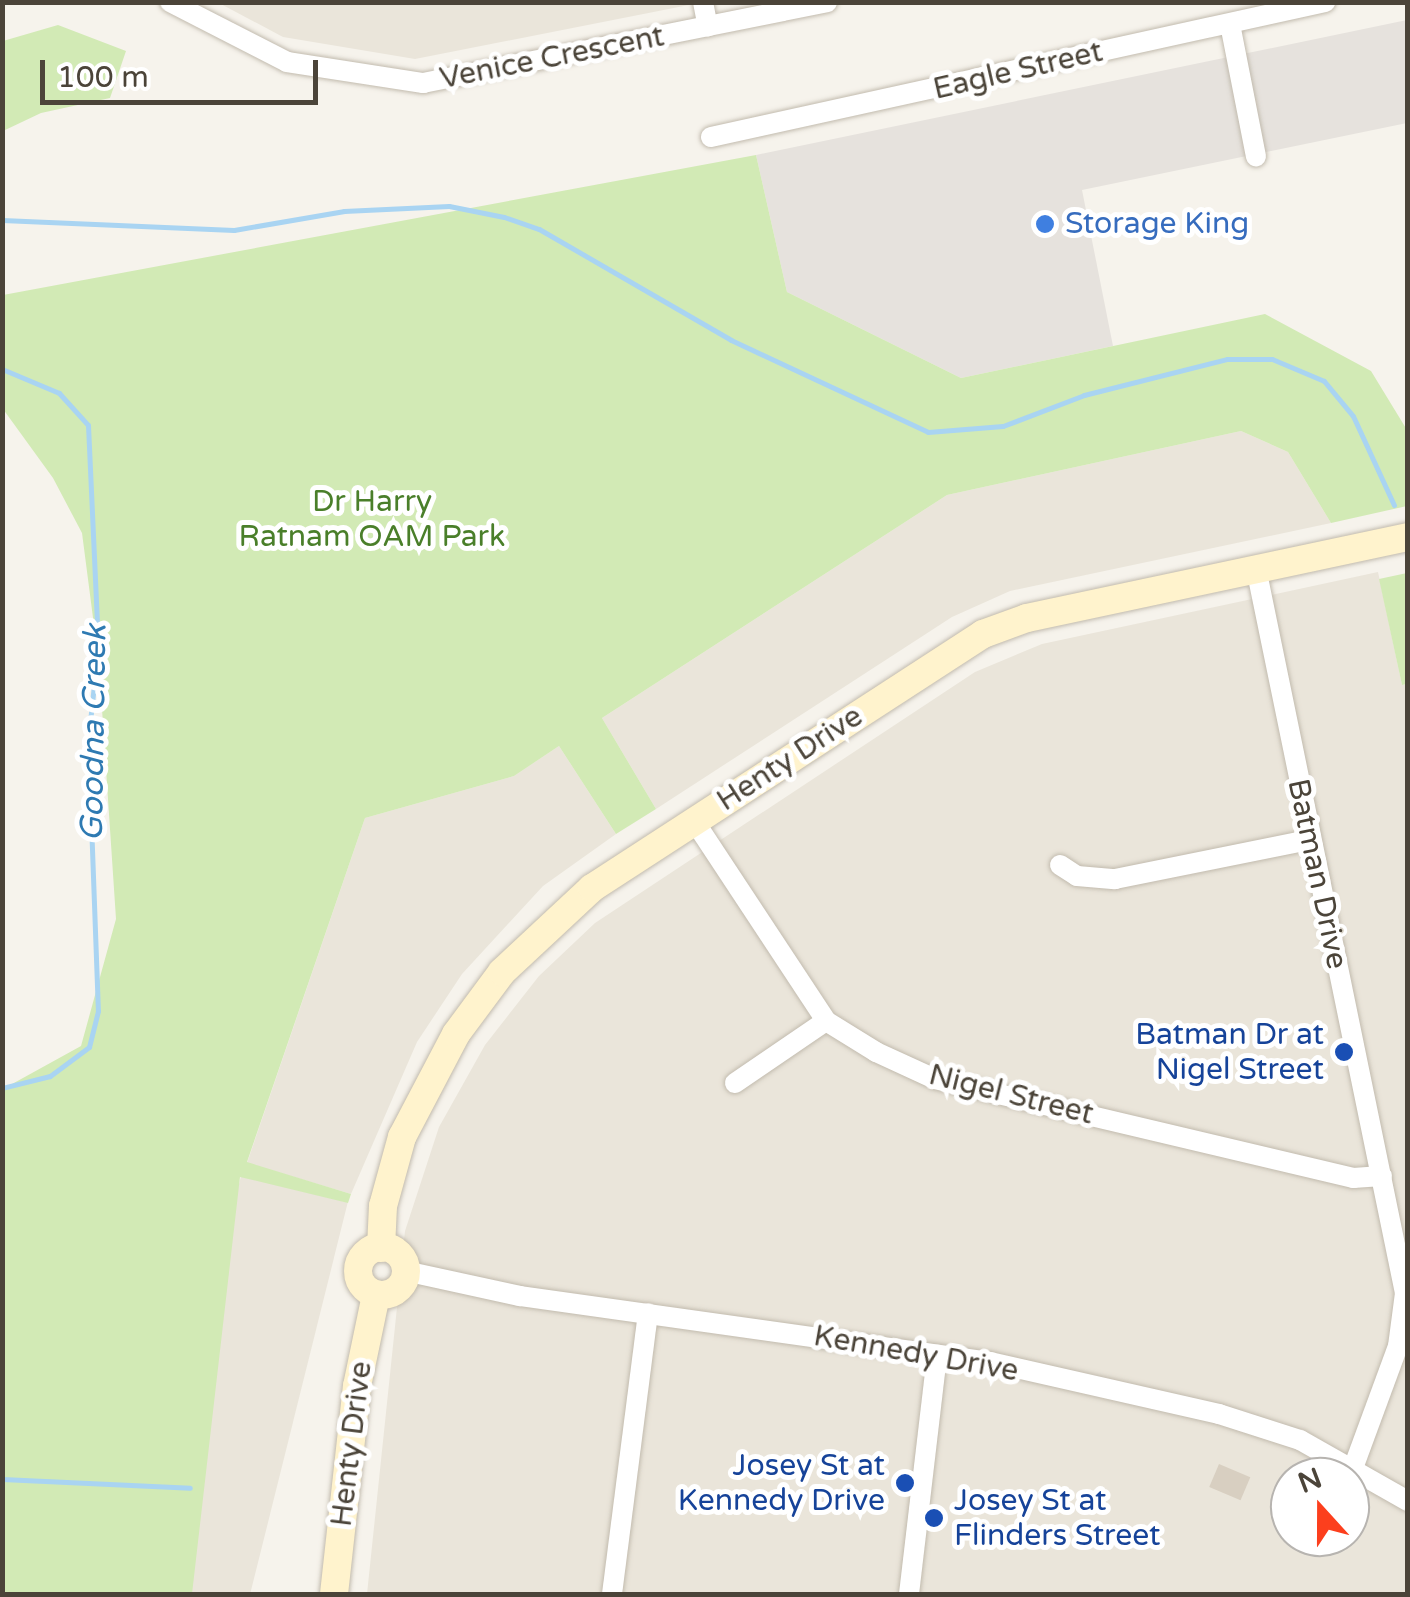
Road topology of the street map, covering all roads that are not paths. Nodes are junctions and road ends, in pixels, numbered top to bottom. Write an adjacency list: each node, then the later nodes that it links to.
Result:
1 (170, 2): 6 (street, Venice Crescent)
2 (702, 2): 6 (street)
3 (827, 2): 6 (street, Venice Crescent)
4 (1324, 2): 5 (street, Eagle Street)
5 (1230, 24): 7 (street, Eagle Street); 8 (street)
6 (708, 27)
7 (711, 136)
8 (1256, 156)
9 (1408, 537): 10 (street, Henty Drive)
10 (1256, 568): 11 (street, Henty Drive); 12 (street, Batman Drive)
11 (694, 822): 14 (street, Nigel Street); 17 (street, Henty Drive)
12 (1309, 840): 13 (street); 16 (street, Batman Drive)
13 (1060, 866)
14 (826, 1021): 15 (street); 16 (street, Nigel Street)
15 (735, 1083)
16 (1382, 1176): 23 (street, Batman Drive)
17 (381, 1248): 18 (street); 19 (street)
18 (406, 1271): 19 (street); 20 (street, Kennedy Drive)
19 (376, 1294): 26 (street, Henty Drive)
20 (648, 1313): 21 (street, Kennedy Drive); 27 (street)
21 (937, 1355): 22 (street, Kennedy Drive); 28 (street)
22 (1329, 1457)
23 (1357, 1457)
24 (1370, 1478): 25 (street, Kennedy Drive)
25 (1408, 1501)
26 (334, 1594)
27 (612, 1594)
28 (909, 1594)

